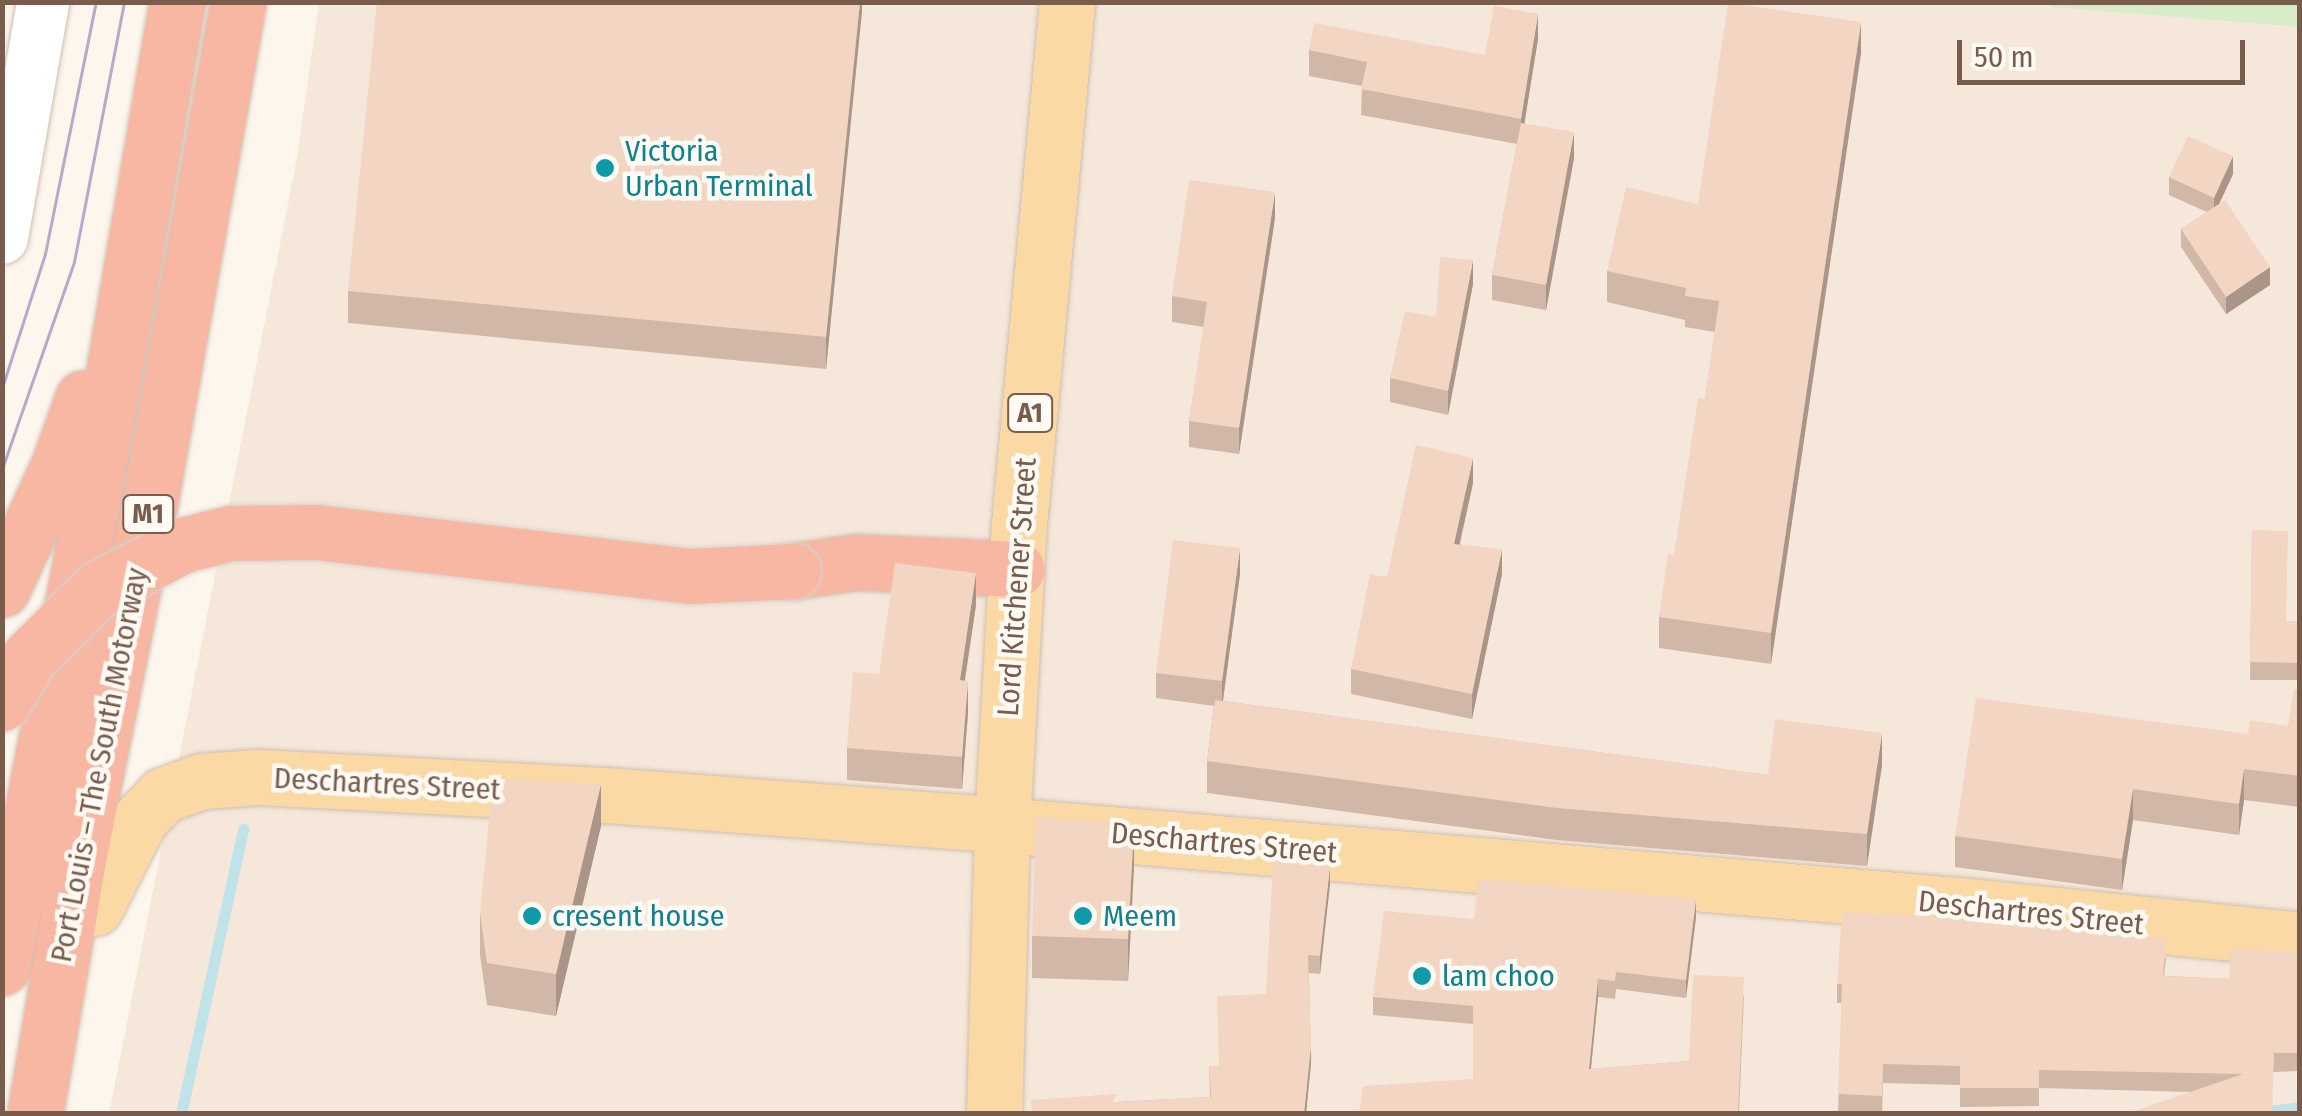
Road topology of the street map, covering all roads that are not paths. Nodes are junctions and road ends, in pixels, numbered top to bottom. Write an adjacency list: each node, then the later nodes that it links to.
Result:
1 (43, 2): 5 (street)
2 (177, 2): 6 (highway, Port Louis – The South Motorway / M1)
3 (238, 2): 7 (highway, Port Louis – The South Motorway / M1)
4 (1067, 2): 8 (main road, Lord Kitchener Street / A1)
5 (2, 238)
6 (132, 256): 9 (highway); 14 (highway, Port Louis – The South Motorway / M1)
7 (186, 289): 12 (highway); 15 (highway, Port Louis – The South Motorway / M1)
8 (1018, 569): 10 (highway, bridge); 11 (main road, Lord Kitchener Street / A1)
9 (2, 589)
10 (2, 703)
11 (1002, 825): 12 (main road, Deschartres Street); 13 (main road, Deschartres Street); 17 (main road, Lord Kitchener Street / A1)
12 (95, 908): 16 (highway)
13 (2300, 940)
14 (2, 967)
15 (35, 1114)
16 (65, 1114)
17 (994, 1114)

